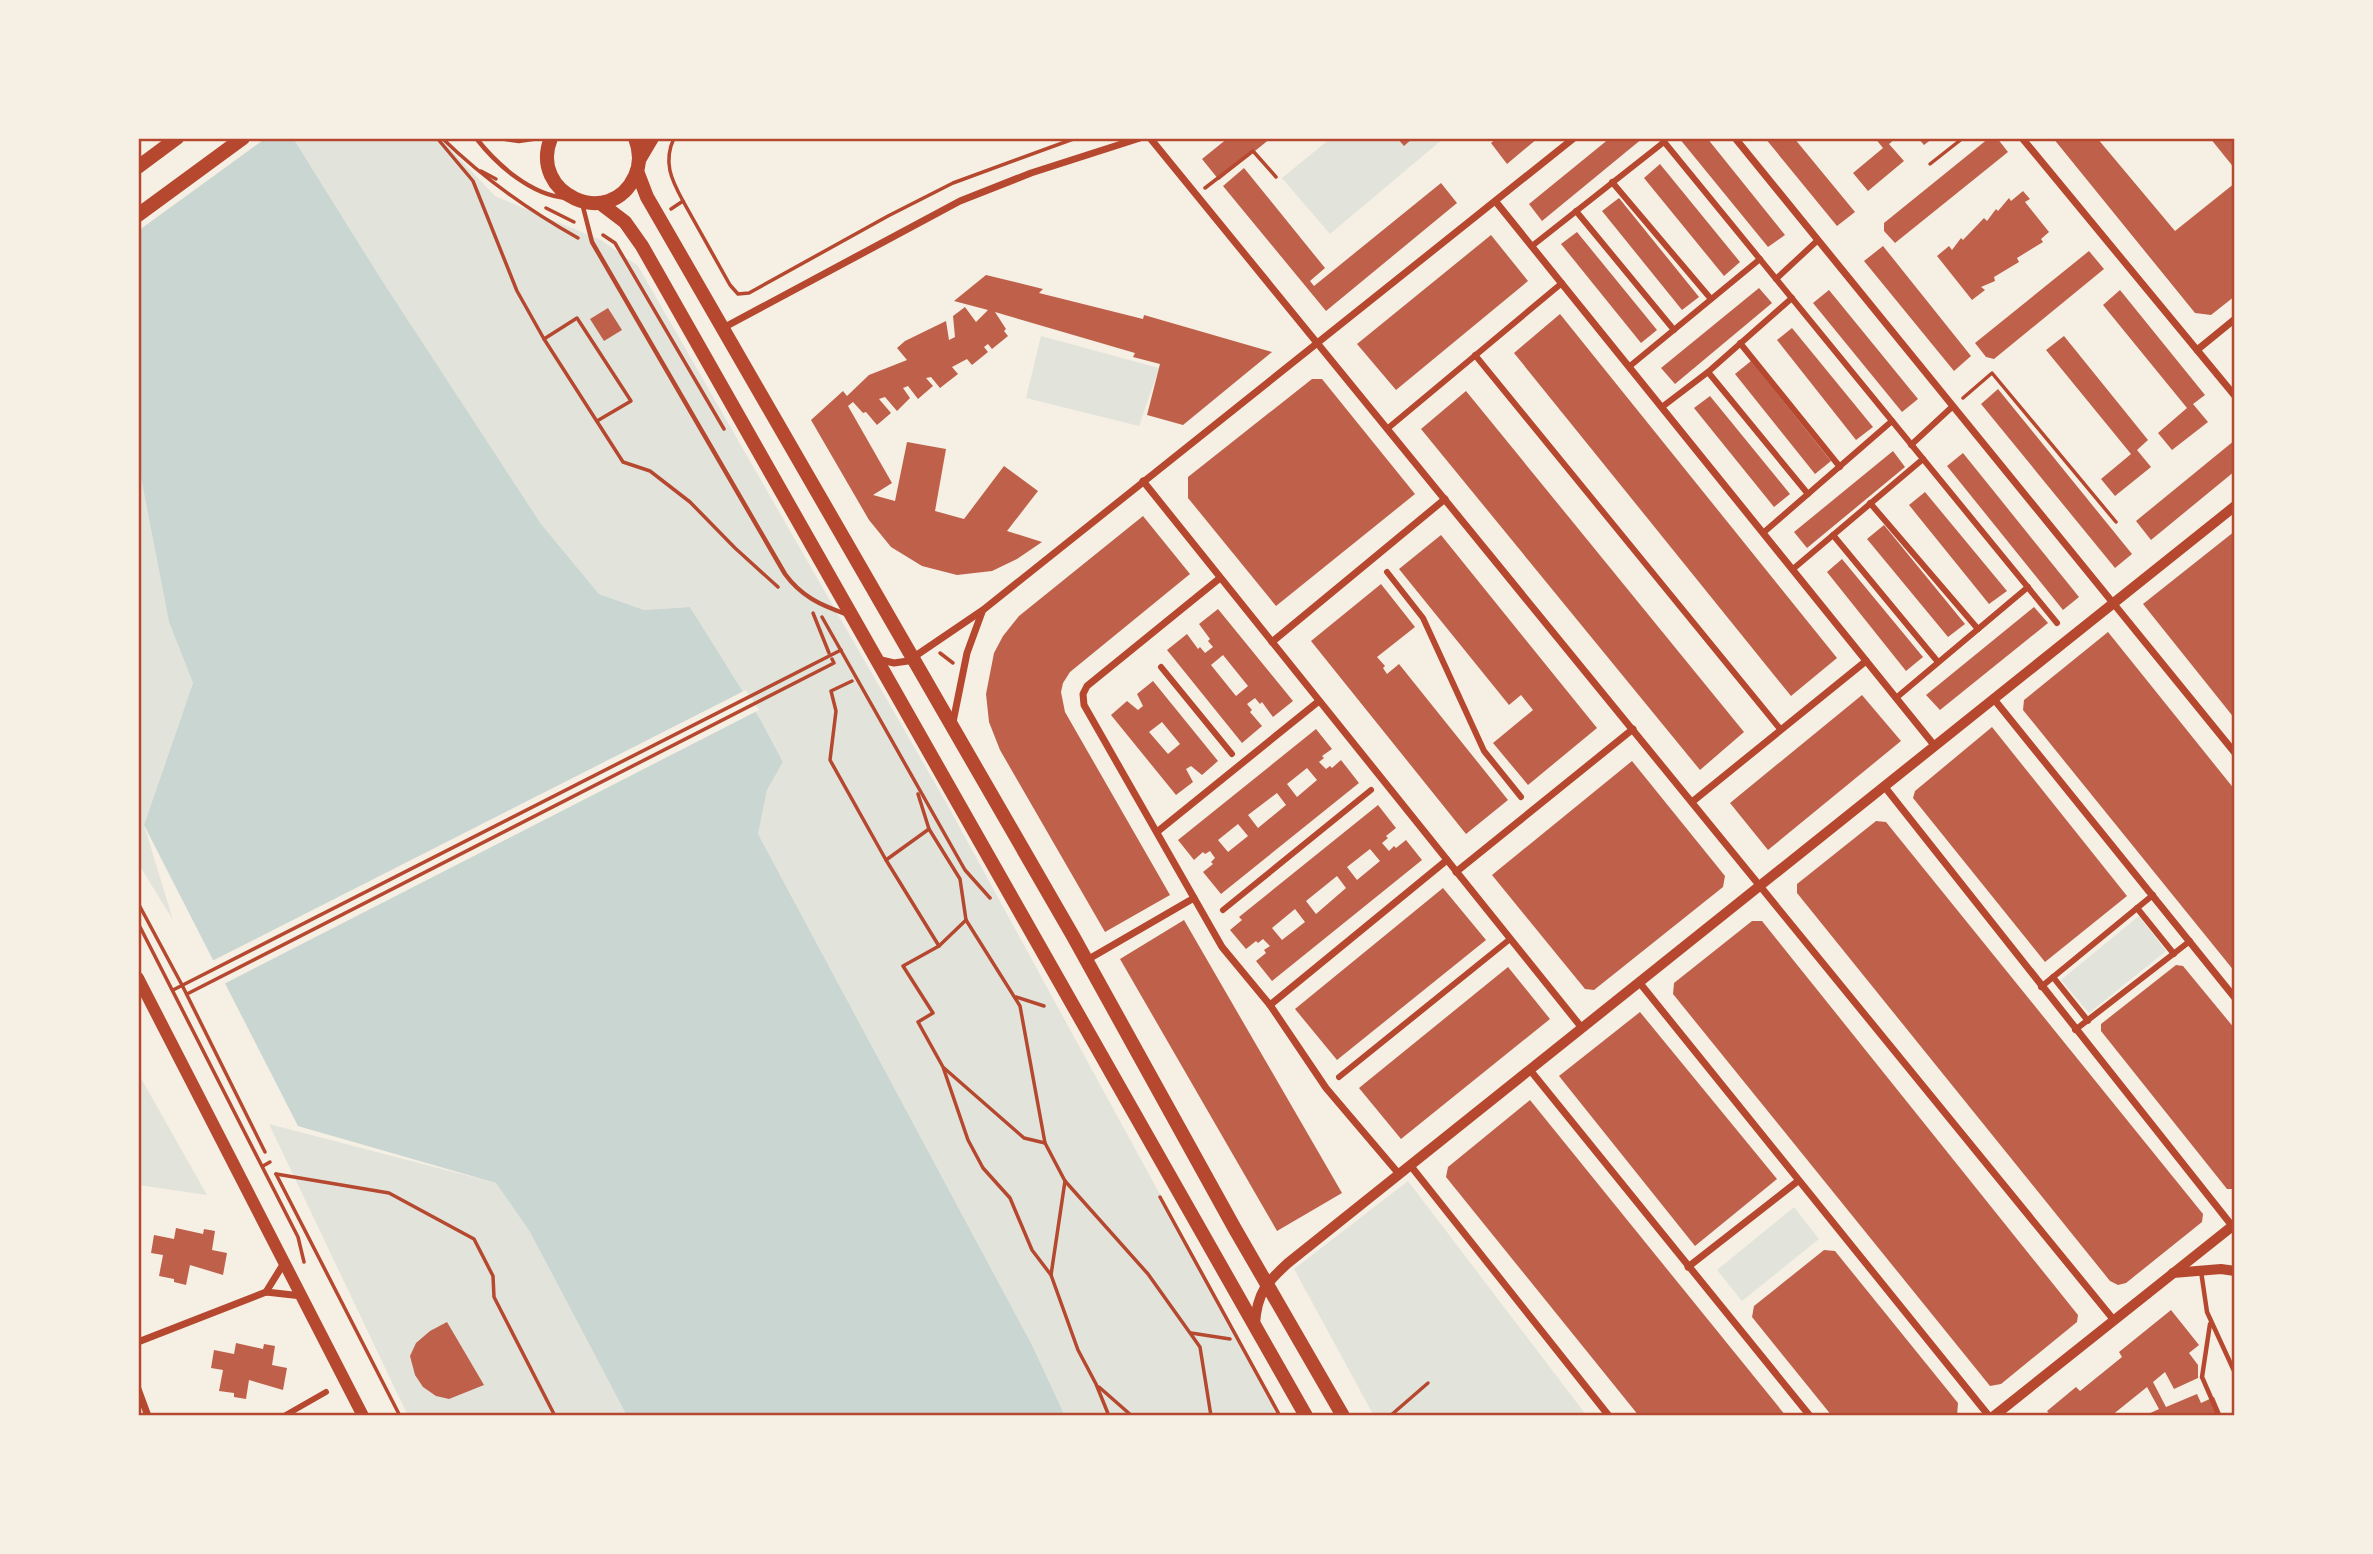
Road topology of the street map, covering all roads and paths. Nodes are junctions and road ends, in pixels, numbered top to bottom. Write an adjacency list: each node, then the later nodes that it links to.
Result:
1 (177, 138): 20 (main road)
2 (243, 138): 32 (main road)
3 (439, 138): 21 (path); 45 (path)
4 (475, 138): 22 (lane)
5 (499, 138): 6 (lane)
6 (539, 138)
7 (551, 138): 26 (main road)
8 (635, 138): 19 (main road)
9 (652, 138): 19 (main road)
10 (1076, 138): 27 (path)
11 (1140, 138): 43 (street)
12 (1150, 138): 25 (street)
13 (1574, 138): 28 (street)
14 (1735, 138): 35 (street)
15 (1963, 138): 18 (path)
16 (2022, 138): 48 (street)
17 (1662, 140): 24 (street); 37 (street)
18 (1930, 164)
19 (638, 165): 29 (main road); 43 (main road)
20 (138, 167)
21 (471, 167): 22 (path); 34 (path)
22 (517, 177): 26 (lane)
23 (1276, 177): 25 (path)
24 (1612, 183): 31 (street); 41 (street)
25 (1196, 195): 47 (street)
26 (578, 200): 29 (main road); 33 (lane)
27 (683, 201)
28 (1496, 202): 36 (street); 47 (street)
29 (600, 203): 80 (main road)
30 (541, 205): 33 (path)
31 (1576, 211): 36 (street); 44 (street)
32 (138, 215)
33 (588, 229): 58 (path); 76 (lane)
34 (579, 239)
35 (1818, 240): 38 (street); 53 (street)
36 (1532, 246): 39 (street)
37 (1760, 259): 38 (street); 41 (street)
38 (1776, 279): 40 (street)
39 (1562, 283): 49 (street); 50 (street)
40 (1792, 298): 46 (street); 56 (street)
41 (1711, 299): 44 (street)
42 (2235, 319): 48 (street)
43 (723, 328): 87 (main road)
44 (1674, 330): 50 (street)
45 (544, 339): 55 (path); 55 (path)
46 (1740, 343): 51 (street); 61 (street)
47 (1318, 344): 57 (street); 62 (street)
48 (2197, 350): 52 (street)
49 (1475, 355): 57 (street); 99 (street)
50 (1630, 366): 54 (street)
51 (1708, 372): 54 (street); 63 (street)
52 (2235, 396)
53 (1953, 406): 59 (street); 67 (path); 75 (street)
54 (1662, 407): 68 (street)
55 (597, 421): 74 (path)
56 (1892, 421): 59 (street); 61 (street)
57 (1387, 429): 64 (street)
58 (726, 432)
59 (1912, 445): 60 (street)
60 (1923, 459): 65 (street); 73 (street)
61 (1840, 467): 63 (street)
62 (1143, 481): 72 (street); 78 (street)
63 (1808, 494): 68 (street)
64 (1445, 499): 83 (street); 98 (street)
65 (1870, 503): 69 (street); 82 (street)
66 (2235, 506): 75 (street)
67 (2116, 522)
68 (1763, 533): 70 (street)
69 (1833, 535): 70 (street); 90 (street)
70 (1793, 569): 89 (street)
71 (1387, 572): 106 (street)
72 (1220, 578): 83 (street); 109 (street)
73 (2028, 587): 81 (street); 82 (street)
74 (784, 592)
75 (2113, 602): 95 (street); 101 (street)
76 (821, 605): 80 (lane); 84 (path)
77 (803, 607): 79 (path)
78 (983, 610): 87 (street); 97 (street)
79 (813, 614)
80 (853, 616): 86 (main road)
81 (2057, 623)
82 (1978, 629): 90 (street)
83 (1272, 642): 96 (street)
84 (841, 650): 117 (path); 130 (path)
85 (938, 652): 91 (path)
86 (877, 658): 87 (street); 166 (main road)
87 (914, 658): 97 (main road)
88 (833, 661): 133 (path)
89 (1866, 661): 94 (street); 99 (street)
90 (1938, 663): 94 (street)
91 (958, 667)
92 (1161, 667): 102 (street)
93 (852, 681): 110 (path)
94 (1896, 698): 100 (street)
95 (1993, 698): 100 (street); 114 (street)
96 (1319, 701): 109 (street); 111 (street)
97 (952, 726): 126 (main road)
98 (1633, 729): 107 (street); 112 (street)
99 (1781, 730): 107 (street)
100 (1934, 745): 103 (street)
101 (2235, 753)
102 (1232, 754)
103 (1884, 786): 113 (street); 131 (street)
104 (1371, 790): 119 (street)
105 (918, 794): 108 (path)
106 (1521, 797)
107 (1692, 802): 113 (street)
108 (929, 829): 110 (path); 120 (path)
109 (1157, 832): 115 (street)
110 (886, 860): 124 (path)
111 (1447, 860): 112 (street); 136 (street)
112 (1456, 872): 122 (street)
113 (1760, 886): 129 (street); 164 (street)
114 (2153, 895): 118 (street); 123 (street)
115 (1194, 898): 126 (street); 136 (street)
116 (138, 903): 130 (path)
117 (996, 908)
118 (2137, 908): 125 (street); 127 (street)
119 (1223, 910)
120 (966, 920): 124 (path); 134 (path)
121 (138, 923): 132 (path)
122 (1510, 939): 139 (street); 143 (street)
123 (2190, 941): 125 (street); 135 (street)
124 (939, 946): 141 (path)
125 (2174, 954): 138 (street)
126 (1086, 960): 161 (main road)
127 (2053, 977): 131 (street); 138 (street)
128 (138, 978): 154 (main road)
129 (1639, 982): 139 (street); 151 (street)
130 (182, 985): 132 (path); 133 (path)
131 (2041, 986): 140 (street)
132 (173, 990): 147 (path)
133 (187, 995): 145 (path)
134 (1014, 996): 137 (path); 144 (path)
135 (2235, 998)
136 (1270, 1004): 149 (street)
137 (1044, 1006)
138 (2088, 1021): 140 (street)
139 (1582, 1028): 142 (street)
140 (2076, 1030): 153 (street)
141 (943, 1067): 144 (path); 160 (path)
142 (1530, 1070): 148 (street); 156 (street)
143 (1339, 1077)
144 (1045, 1143): 150 (path)
145 (265, 1152)
146 (270, 1162): 147 (path)
147 (262, 1164): 155 (path)
148 (1410, 1165): 149 (street); 187 (street)
149 (1399, 1174): 161 (street)
150 (1065, 1181): 160 (path); 167 (path)
151 (1798, 1181): 156 (street); 189 (street)
152 (1159, 1195): 183 (path)
153 (2234, 1226): 159 (street)
154 (284, 1262): 162 (street); 163 (main road)
155 (304, 1264)
156 (1688, 1267): 188 (street)
157 (2201, 1270): 158 (street); 159 (street); 165 (lane)
158 (2235, 1271)
159 (2173, 1273): 164 (street)
160 (1051, 1275): 172 (path)
161 (1266, 1283): 166 (street); 185 (main road)
162 (266, 1292): 163 (street); 169 (street)
163 (302, 1296): 177 (main road)
164 (2113, 1319): 189 (street)
165 (2211, 1323): 170 (lane); 190 (lane)
166 (1255, 1324): 184 (main road)
167 (1190, 1333): 168 (path); 182 (path)
168 (1230, 1339)
169 (138, 1342)
170 (2235, 1373)
171 (1428, 1383): 186 (path)
172 (1096, 1384): 180 (path); 181 (path)
173 (138, 1389): 175 (street)
174 (326, 1392): 176 (street)
175 (148, 1416)
176 (284, 1416)
177 (363, 1416)
178 (400, 1416): 179 (path)
179 (555, 1416)
180 (1109, 1416)
181 (1132, 1416)
182 (1211, 1416)
183 (1280, 1416)
184 (1306, 1416)
185 (1342, 1416)
186 (1391, 1416)
187 (1609, 1416)
188 (1810, 1416)
189 (1992, 1416)
190 (2219, 1416)

